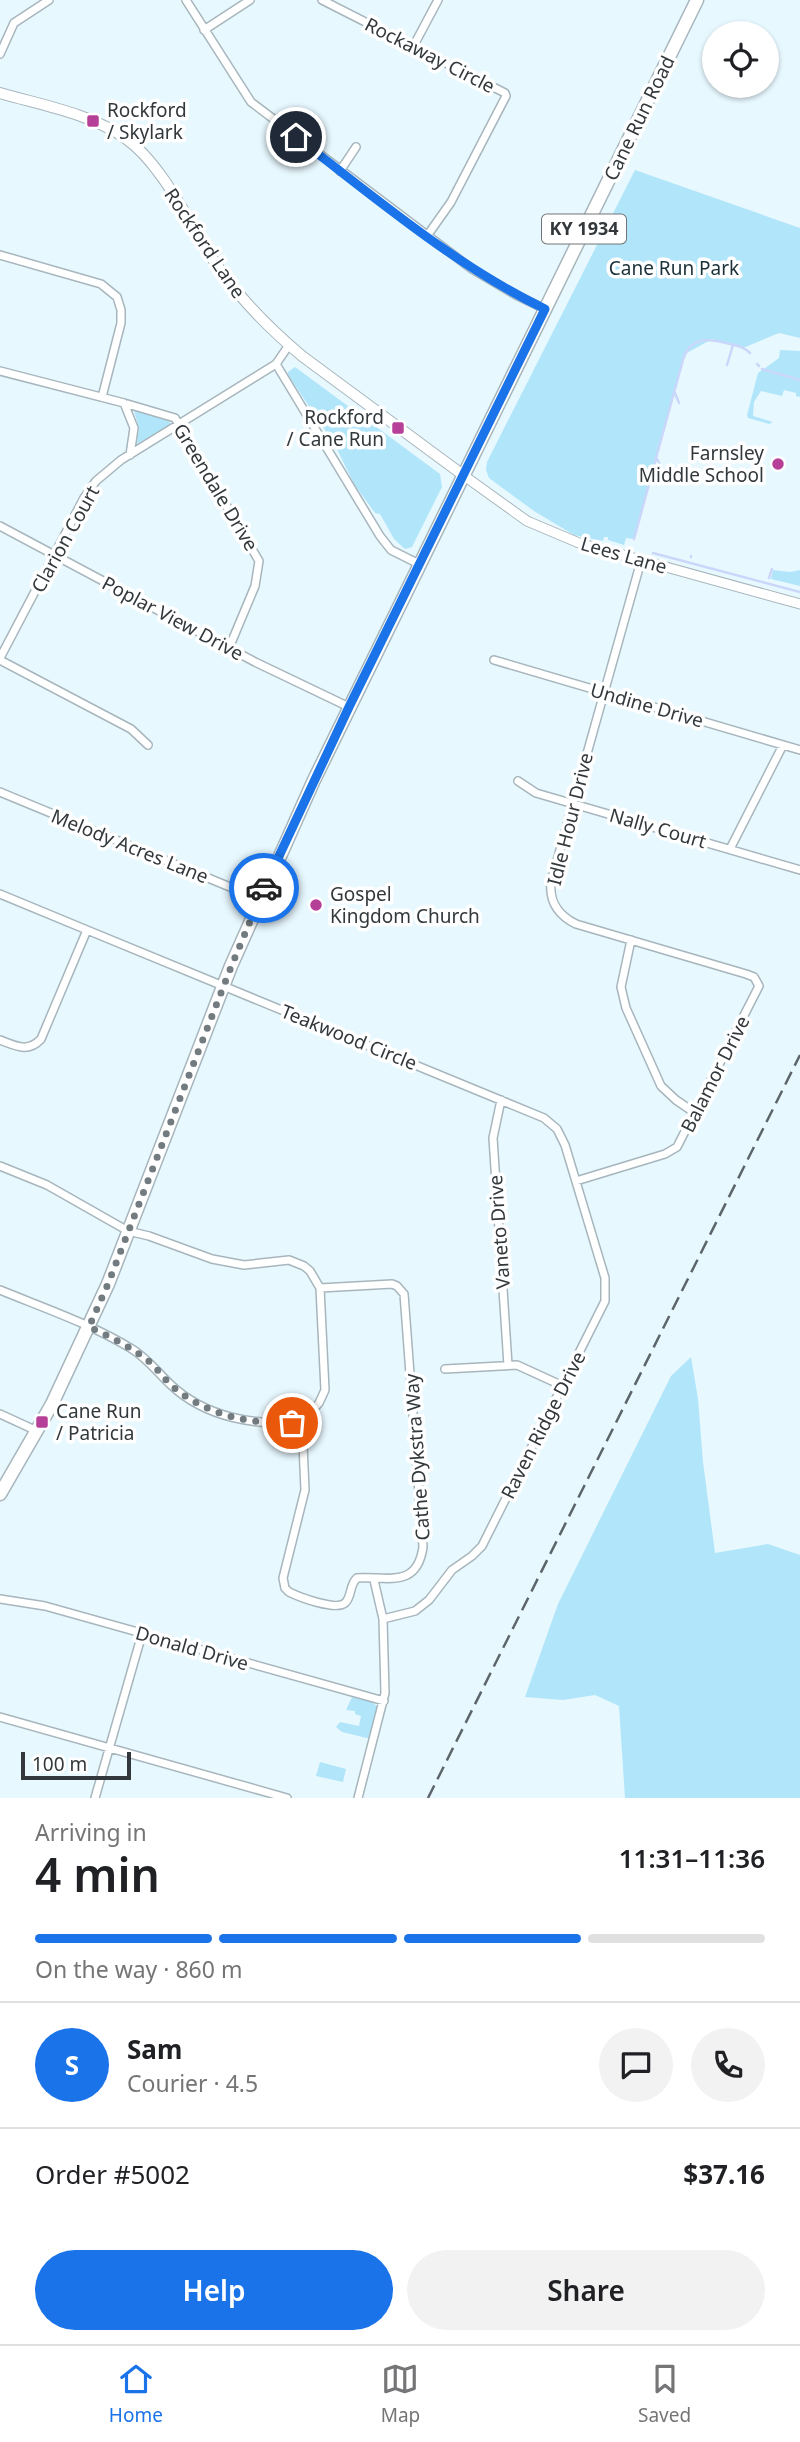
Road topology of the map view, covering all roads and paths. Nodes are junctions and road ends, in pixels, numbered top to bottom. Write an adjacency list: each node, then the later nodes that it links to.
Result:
1 (49, 0): 9 (street)
2 (186, 0): 8 (street)
3 (250, 0): 8 (street)
4 (322, 0): 10 (street, Rockaway Circle)
5 (438, 0): 10 (street)
6 (697, 0): 17 (highway, Cane Run Road / KY 1934)
7 (0, 26): 9 (street)
8 (204, 30): 14 (street)
9 (9, 31): 11 (street)
10 (414, 47): 15 (street, Rockaway Circle)
11 (0, 54)
12 (0, 93): 18 (main road, Rockford Lane)
13 (356, 147): 14 (street)
14 (340, 171): 15 (street)
15 (427, 236): 17 (street)
16 (0, 255): 21 (street)
17 (545, 309): 25 (highway, Cane Run Road / KY 1934)
18 (289, 345): 19 (street, Clarion Court); 25 (main road, Rockford Lane)
19 (276, 364): 23 (street, Clarion Court); 29 (street)
20 (0, 371): 21 (street, Greendale Drive)
21 (102, 397): 22 (street, Greendale Drive)
22 (124, 402): 23 (street, Greendale Drive); 24 (street)
23 (179, 425): 24 (street, Clarion Court); 31 (street, Greendale Drive)
24 (130, 455): 27 (street, Clarion Court)
25 (463, 475): 28 (street, Lees Lane); 29 (highway, Cane Run Road / KY 1934)
26 (0, 526): 27 (street, Poplar View Drive)
27 (55, 555): 31 (street, Poplar View Drive); 32 (street, Clarion Court)
28 (641, 561): 30 (street, Lees Lane); 34 (street, Idle Hour Drive)
29 (419, 564): 35 (highway, Cane Run Road / KY 1934)
30 (800, 604)
31 (229, 648): 35 (street, Poplar View Drive)
32 (0, 659): 37 (street)
33 (494, 660): 34 (street, Undine Drive)
34 (603, 693): 36 (street, Undine Drive); 41 (street, Idle Hour Drive)
35 (349, 707): 45 (highway, Cane Run Road / KY 1934)
36 (783, 745): 38 (street, Undine Drive); 42 (street)
37 (148, 746)
38 (800, 750)
39 (519, 781): 41 (street, Nally Court)
40 (0, 792): 45 (street, Melody Acres Lane)
41 (572, 804): 42 (street, Nally Court); 47 (street, Idle Hour Drive)
42 (730, 849): 43 (street, Nally Court)
43 (800, 870)
44 (0, 894): 46 (street, Teakwood Circle)
45 (259, 899): 49 (highway, Cane Run Road / KY 1934)
46 (87, 930): 49 (street, Teakwood Circle); 50 (street)
47 (632, 940): 48 (street, Idle Hour Drive); 52 (street)
48 (757, 981): 52 (street, Balamor Drive)
49 (224, 985): 51 (street, Teakwood Circle); 55 (highway, Cane Run Road / KY 1934)
50 (0, 1040)
51 (501, 1100): 54 (street, Teakwood Circle); 59 (street, Vaneto Drive)
52 (695, 1113): 54 (street, Balamor Drive)
53 (0, 1166): 55 (street)
54 (576, 1181): 61 (street, Raven Ridge Drive)
55 (128, 1231): 56 (street); 58 (highway, Cane Run Road / KY 1934)
56 (320, 1288): 63 (street); 66 (street, Cathe Dykstra Way)
57 (0, 1290): 58 (street)
58 (89, 1327): 63 (street); 64 (highway, Cane Run Road / KY 1934)
59 (508, 1365): 60 (street); 61 (street)
60 (445, 1369)
61 (563, 1386): 68 (street, Raven Ridge Drive)
62 (0, 1414): 64 (street)
63 (302, 1422): 66 (street, Cathe Dykstra Way)
64 (37, 1431): 65 (highway, Cane Run Road / KY 1934)
65 (0, 1494)
66 (374, 1580): 68 (street)
67 (0, 1599): 69 (street, Donald Drive)
68 (383, 1619): 70 (street)
69 (142, 1634): 70 (street, Donald Drive); 72 (street)
70 (384, 1701): 75 (street)
71 (0, 1717): 72 (street)
72 (109, 1748): 73 (street); 74 (street)
73 (95, 1798)
74 (287, 1798)
75 (358, 1798)

